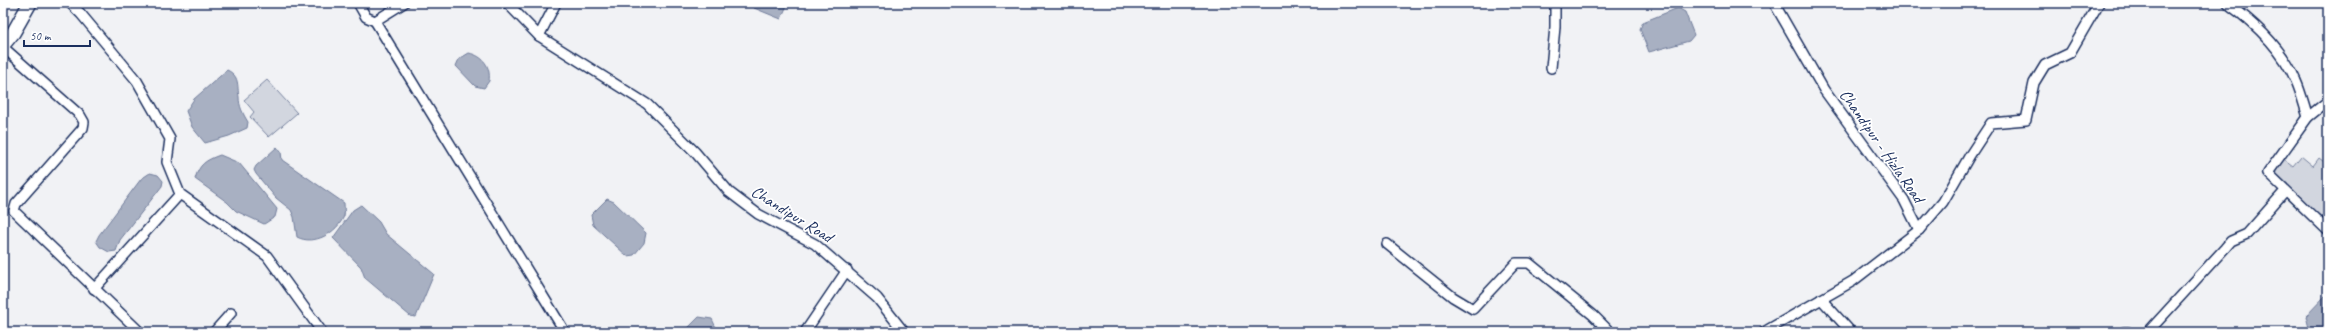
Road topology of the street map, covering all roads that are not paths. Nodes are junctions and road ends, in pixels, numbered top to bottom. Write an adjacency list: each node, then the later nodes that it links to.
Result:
1 (30, 3): 13 (main road)
2 (70, 3): 18 (street)
3 (358, 3): 11 (street)
4 (404, 3): 11 (street)
5 (507, 3): 12 (street, Chandipur Road)
6 (556, 3): 12 (street)
7 (1555, 3): 14 (street)
8 (1774, 3): 19 (street, Chandipur - Hizla Road)
9 (2099, 3): 19 (street)
10 (2227, 3): 16 (street)
11 (375, 21): 29 (street)
12 (539, 36): 22 (street, Chandipur Road)
13 (3, 46): 23 (street)
14 (1551, 68)
15 (2328, 100): 16 (street)
16 (2308, 117): 17 (street)
17 (2285, 191): 20 (street); 37 (street)
18 (180, 194): 23 (street); 28 (street)
19 (1919, 230): 24 (street, Chandipur - Hizla Road)
20 (2328, 231)
21 (1387, 244): 32 (street)
22 (847, 270): 30 (street); 31 (street, Chandipur Road)
23 (94, 289): 26 (street)
24 (1822, 299): 33 (street, Chandipur - Hizla Road); 34 (street)
25 (231, 313): 27 (street)
26 (140, 332)
27 (214, 332)
28 (322, 332)
29 (565, 332)
30 (805, 332)
31 (904, 332)
32 (1610, 332)
33 (1764, 332)
34 (1850, 332)
35 (2124, 332): 36 (street)
36 (2128, 332)
37 (2148, 332)

